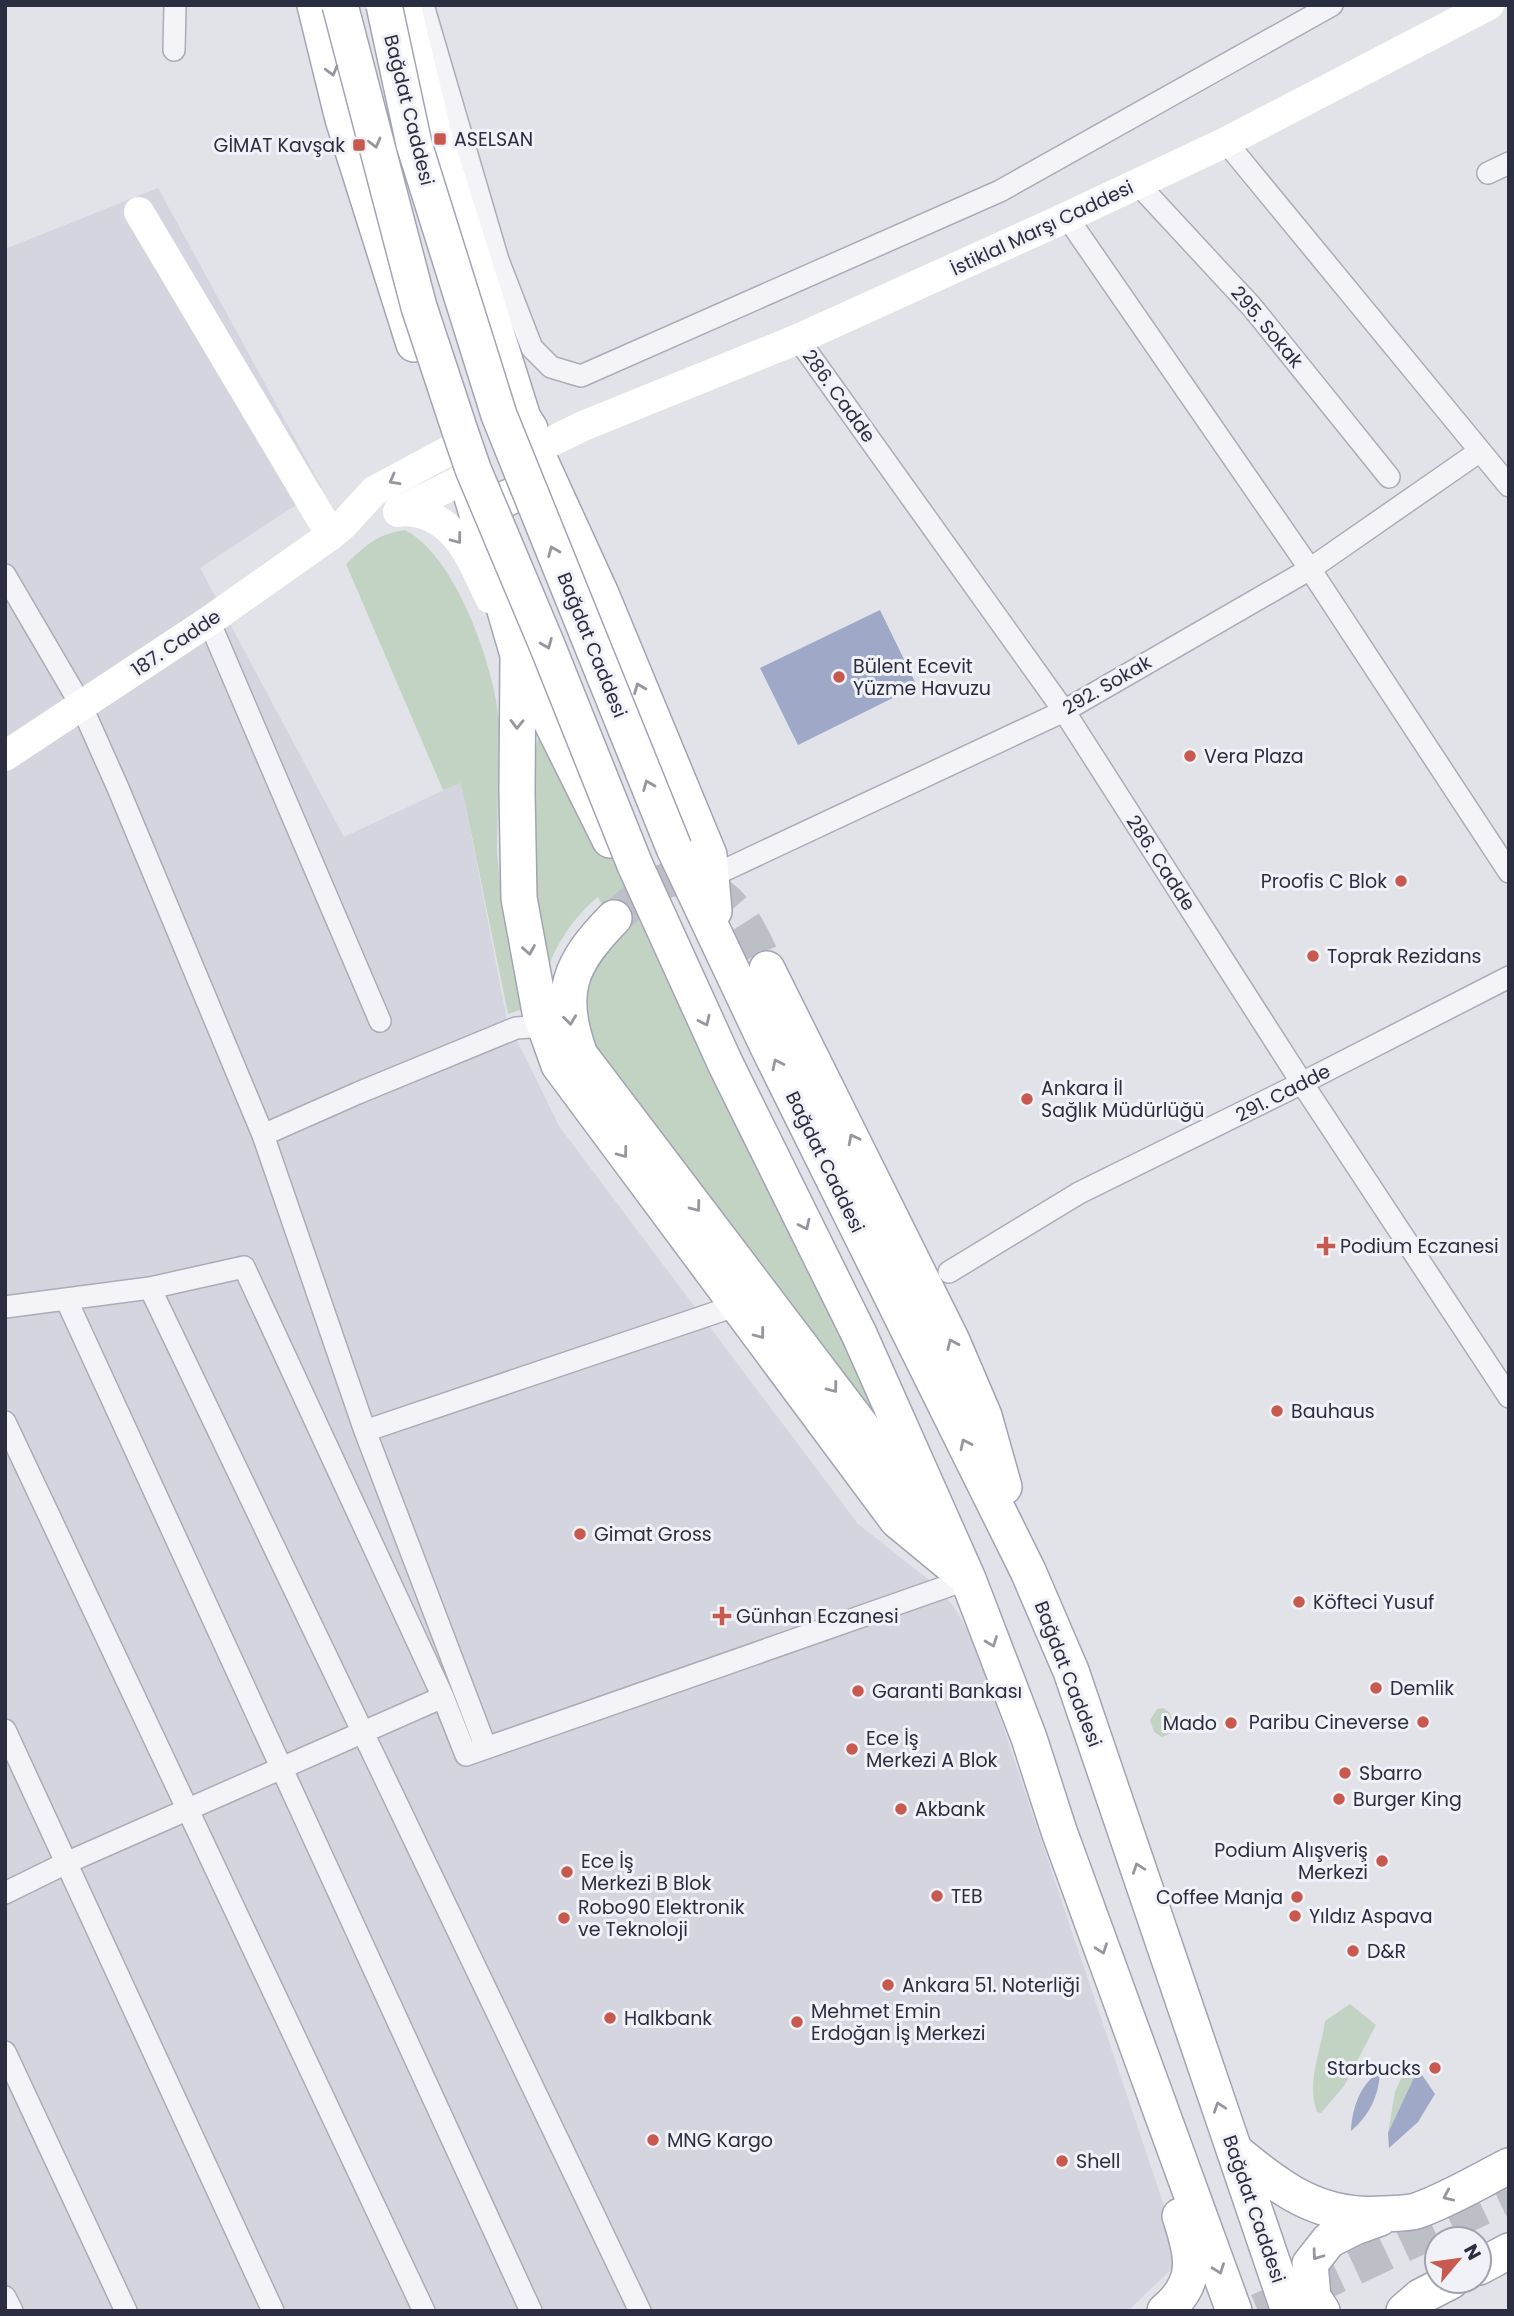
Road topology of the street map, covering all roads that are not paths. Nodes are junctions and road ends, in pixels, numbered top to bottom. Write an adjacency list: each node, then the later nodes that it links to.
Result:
1 (175, 5): 9 (street)
2 (315, 5): 18 (main road, one-way to 18)
3 (340, 5): 39 (main road, Bağdat Caddesi, one-way to 39, bridge)
4 (384, 5): 38 (main road, Bağdat Caddesi, one-way to 4, bridge)
5 (403, 5): 17 (main road)
6 (423, 5): 7 (street)
7 (1332, 5)
8 (1489, 5): 10 (main road, İstiklal Marşı Caddesi)
9 (174, 50)
10 (1226, 142): 13 (main road, İstiklal Marşı Caddesi); 20 (street)
11 (1509, 163): 12 (street)
12 (1488, 173)
13 (1138, 184): 15 (main road, İstiklal Marşı Caddesi); 22 (street, 295. Sokak)
14 (139, 212): 27 (main road)
15 (1067, 218): 16 (main road, İstiklal Marşı Caddesi); 28 (street)
16 (798, 339): 19 (main road, İstiklal Marşı Caddesi); 33 (street, 286. Cadde)
17 (507, 369): 18 (main road); 19 (main road)
18 (434, 395): 21 (main road)
19 (531, 436): 21 (main road); 21 (main road); 24 (main road)
20 (1480, 451): 23 (street); 28 (street, 292. Sokak)
21 (460, 462): 25 (main road); 26 (main road); 27 (main road, one-way to 27)
22 (1389, 477)
23 (1509, 486)
24 (556, 497): 26 (main road); 36 (main road, one-way to 24)
25 (399, 511): 27 (main road); 31 (main road, one-way to 31)
26 (479, 525): 31 (main road)
27 (337, 530): 30 (main road, 187. Cadde)
28 (1310, 569): 33 (street, 292. Sokak); 35 (street)
29 (5, 575): 32 (street)
30 (209, 621): 32 (main road, 187. Cadde); 42 (street)
31 (518, 655): 39 (main road); 43 (main road, one-way to 43)
32 (81, 705): 34 (main road, 187. Cadde); 45 (street)
33 (1063, 711): 36 (street, 292. Sokak); 44 (street, 286. Cadde)
34 (5, 756)
35 (1509, 872)
36 (710, 877): 38 (main road)
37 (614, 918): 55 (main road, one-way to 55)
38 (716, 938): 54 (main road, Bağdat Caddesi, one-way to 38)
39 (676, 959): 55 (main road, Bağdat Caddesi, one-way to 55)
40 (768, 969): 54 (main road, one-way to 40)
41 (1509, 977): 44 (street, 291. Cadde)
42 (380, 1021)
43 (545, 1027): 45 (street); 49 (main road, one-way to 49)
44 (1302, 1083): 46 (street, 291. Cadde); 51 (street, 286. Cadde)
45 (263, 1135): 53 (street)
46 (949, 1272)
47 (150, 1288): 48 (street); 56 (street); 58 (street)
48 (66, 1299): 50 (street); 60 (street)
49 (738, 1305): 53 (street); 55 (main road, one-way to 55)
50 (5, 1307)
51 (1509, 1397)
52 (5, 1422): 61 (street)
53 (365, 1431): 59 (street)
54 (1028, 1571): 66 (main road, Bağdat Caddesi, one-way to 54)
55 (968, 1578): 59 (street); 65 (main road, Bağdat Caddesi, one-way to 65)
56 (443, 1698): 58 (street); 59 (street)
57 (5, 1730): 62 (street)
58 (364, 1731): 60 (street); 78 (street)
59 (486, 1748)
60 (282, 1770): 61 (street); 77 (street)
61 (188, 1811): 62 (street); 76 (street)
62 (66, 1863): 63 (street); 75 (street)
63 (5, 1893)
64 (5, 2052): 74 (street)
65 (1153, 2090): 79 (main road); 82 (main road, Bağdat Caddesi, one-way to 82)
66 (1234, 2150): 68 (main road); 83 (main road, Bağdat Caddesi)
67 (1509, 2166): 68 (main road, one-way to 68)
68 (1397, 2213): 84 (main road, one-way to 84)
69 (1509, 2252): 70 (main road)
70 (1493, 2260)
71 (1424, 2295): 85 (main road)
72 (5, 2297): 73 (street)
73 (12, 2311)
74 (125, 2311)
75 (273, 2311)
76 (424, 2311)
77 (531, 2311)
78 (640, 2311)
79 (1165, 2311)
80 (1178, 2311): 81 (main road)
81 (1202, 2311)
82 (1234, 2311)
83 (1289, 2311)
84 (1322, 2311)
85 (1404, 2311)

